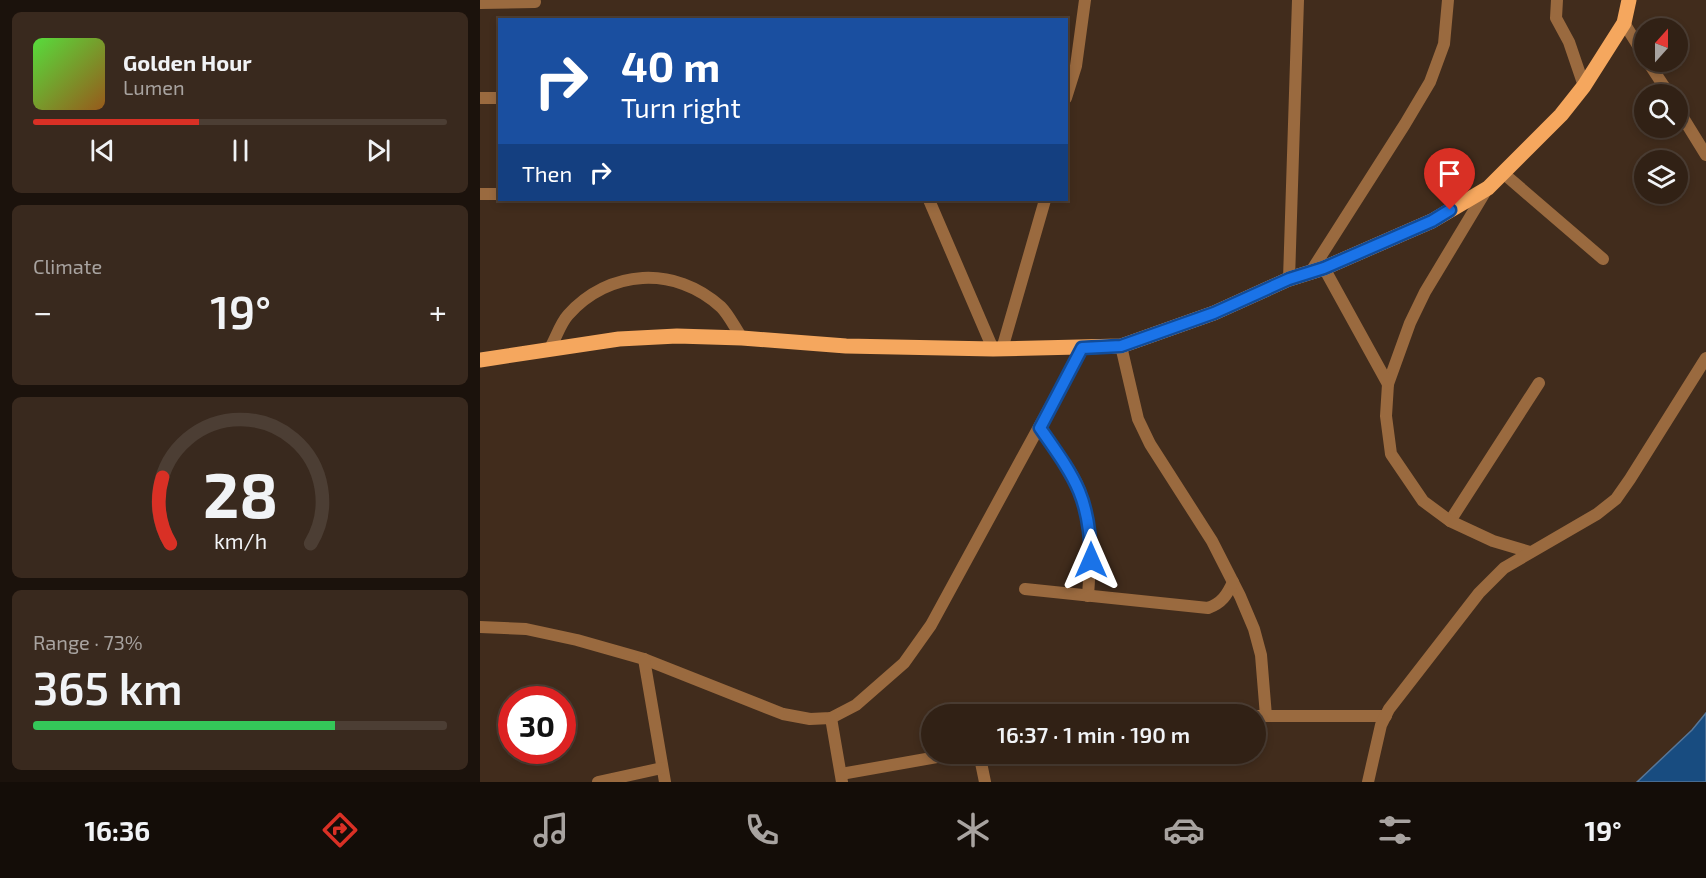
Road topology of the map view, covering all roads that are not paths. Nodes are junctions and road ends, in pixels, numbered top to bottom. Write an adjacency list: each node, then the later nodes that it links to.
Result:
1 (1085, 0): 11 (street)
2 (1298, 0): 24 (street)
3 (1448, 0): 23 (street)
4 (1557, 0): 10 (street)
5 (1629, 0): 8 (main road)
6 (535, 2): 7 (street)
7 (480, 3)
8 (1624, 23): 9 (street); 10 (main road)
9 (1634, 39)
10 (1584, 86): 16 (main road)
11 (1068, 92)
12 (480, 98): 13 (street)
13 (498, 98)
14 (1688, 126): 15 (street)
15 (1706, 155)
16 (1503, 173): 17 (main road); 22 (street)
17 (1488, 188): 23 (main road); 33 (street)
18 (480, 194): 19 (street)
19 (498, 194)
20 (929, 201): 29 (street)
21 (1045, 201): 29 (street)
22 (1603, 259)
23 (1317, 271): 24 (main road); 33 (street)
24 (1289, 279): 26 (main road)
25 (742, 338): 27 (main road); 27 (street); 29 (main road)
26 (1121, 346): 28 (main road); 37 (street)
27 (550, 348): 31 (main road)
28 (1082, 348): 29 (main road); 34 (street)
29 (998, 349)
30 (1706, 358): 36 (street)
31 (480, 360)
32 (1539, 383): 35 (street)
33 (1388, 384): 35 (street)
34 (1040, 428): 39 (street); 45 (street)
35 (1450, 521): 36 (street)
36 (1530, 552): 44 (street)
37 (1233, 582): 39 (street); 42 (street)
38 (1025, 589): 39 (street)
39 (1088, 596)
40 (480, 627): 41 (street)
41 (644, 659): 45 (street); 48 (street)
42 (1261, 704)
43 (1266, 716): 44 (street)
44 (1386, 716): 53 (street)
45 (831, 718): 49 (street)
46 (921, 761): 49 (street)
47 (981, 764): 52 (street)
48 (662, 768): 50 (street); 51 (street)
49 (842, 778)
50 (598, 782)
51 (665, 782)
52 (985, 782)
53 (1368, 782)

